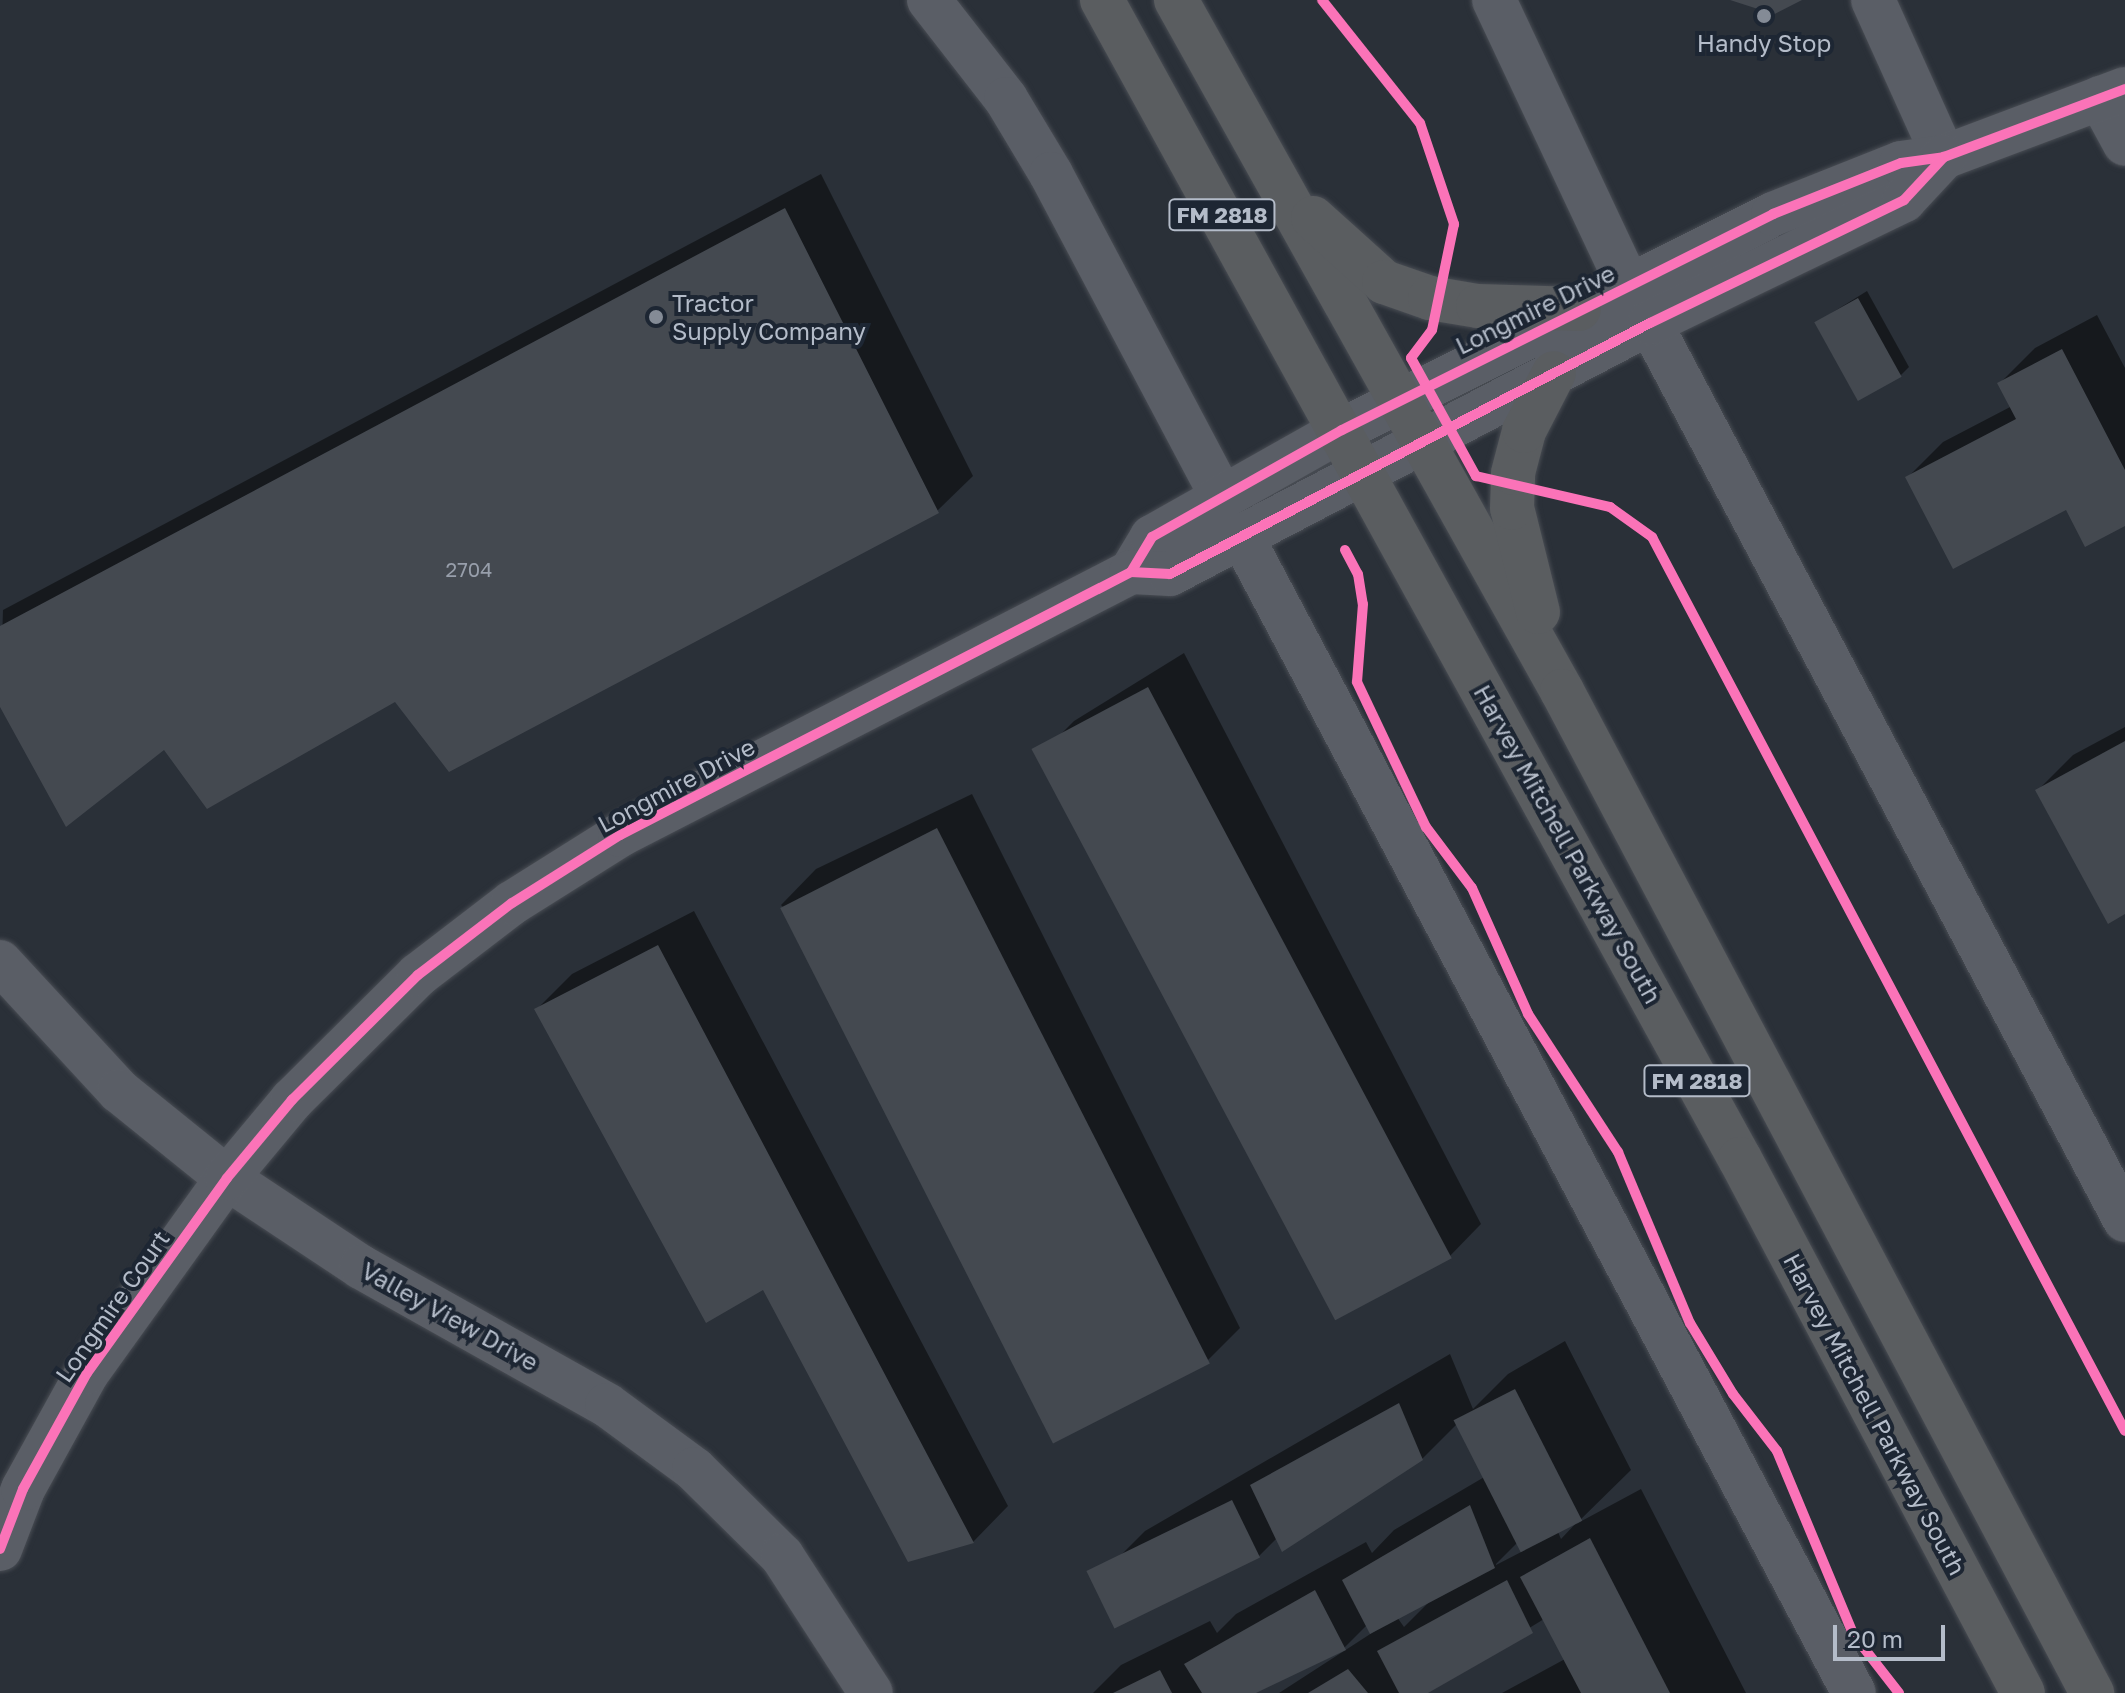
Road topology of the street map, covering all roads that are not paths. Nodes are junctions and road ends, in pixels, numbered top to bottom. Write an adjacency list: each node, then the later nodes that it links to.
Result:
1 (929, 0): 18 (street)
2 (1102, 0): 15 (highway, Harvey Mitchell Parkway South / FM 2818)
3 (1176, 0): 9 (highway, FM 2818)
4 (1494, 0): 10 (street)
5 (1873, 0): 8 (street)
6 (2112, 94): 7 (street); 8 (street, Longmire Drive)
7 (2125, 144)
8 (1944, 157): 10 (street, Longmire Drive); 12 (street, Longmire Drive)
9 (1280, 185): 11 (highway); 14 (highway, FM 2818)
10 (1628, 285): 11 (street, Longmire Drive)
11 (1579, 309): 14 (street, Longmire Drive)
12 (1650, 323): 13 (street, Longmire Drive); 21 (street)
13 (1554, 373): 16 (street, Longmire Drive); 19 (highway)
14 (1397, 400): 15 (street, Longmire Drive); 16 (highway, FM 2818)
15 (1342, 430): 17 (highway, Harvey Mitchell Parkway South / FM 2818); 18 (street, Longmire Drive)
16 (1421, 441): 17 (street, Longmire Drive); 19 (highway, FM 2818)
17 (1366, 472): 18 (street, Longmire Drive); 27 (highway, Harvey Mitchell Parkway South / FM 2818)
18 (1231, 516): 22 (street, Longmire Drive); 26 (street)
19 (1562, 691): 28 (highway, FM 2818)
20 (0, 962): 22 (street, Valley View Drive)
21 (2114, 1172): 23 (street)
22 (227, 1178): 24 (street, Longmire Court); 25 (street, Valley View Drive)
23 (2125, 1220)
24 (0, 1549)
25 (871, 1693)
26 (1854, 1693)
27 (2023, 1693)
28 (2092, 1693)

